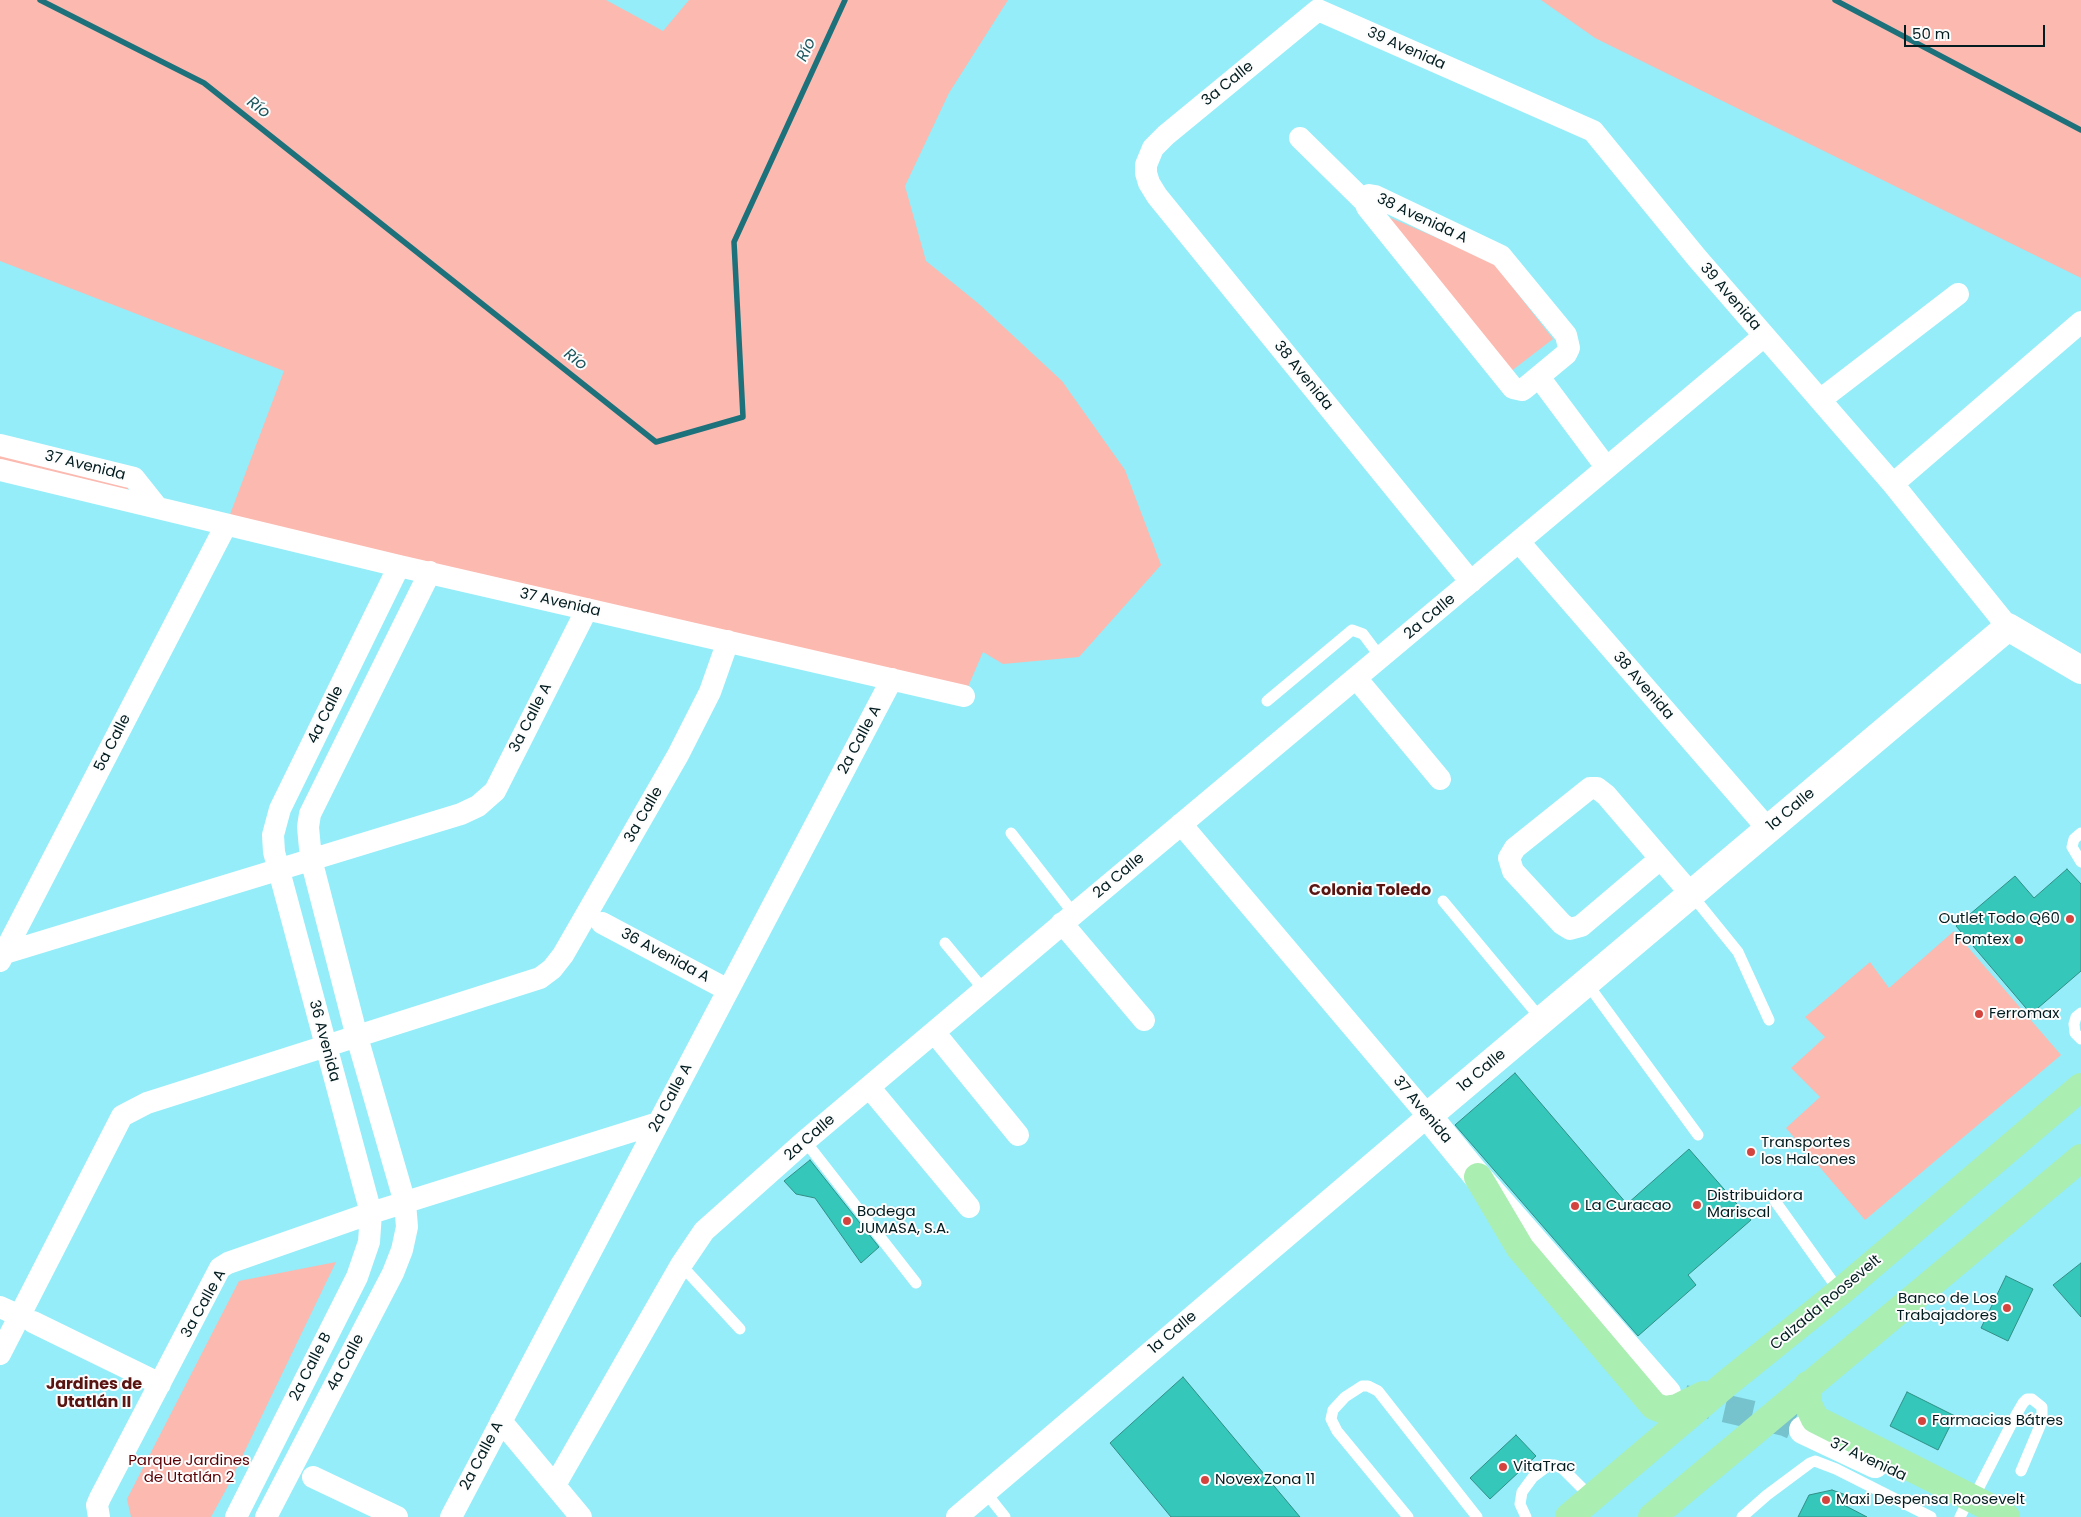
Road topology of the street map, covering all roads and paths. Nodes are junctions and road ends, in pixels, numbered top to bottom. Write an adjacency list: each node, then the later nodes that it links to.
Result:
1 (1318, 10): 3 (street, 3a Calle); 7 (street, 39 Avenida)
2 (1300, 138): 4 (street)
3 (1146, 165): 19 (street, 38 Avenida)
4 (1365, 202): 8 (street, 38 Avenida A); 8 (street, 38 Avenida A)
5 (1958, 294): 9 (street)
6 (2081, 322): 13 (street)
7 (1764, 336): 9 (street, 39 Avenida); 11 (street, 2a Calle)
8 (1539, 377): 11 (street)
9 (1820, 400): 13 (street, 39 Avenida)
10 (0, 445): 14 (street, 37 Avenida)
11 (1606, 467): 16 (street, 2a Calle)
12 (0, 470): 14 (street, 37 Avenida)
13 (1893, 484): 21 (street, 39 Avenida)
14 (156, 507): 15 (street, 37 Avenida)
15 (226, 524): 17 (street, 37 Avenida); 43 (street, 5a Calle)
16 (1518, 542): 19 (street, 2a Calle); 31 (street, 38 Avenida)
17 (398, 566): 18 (street, 37 Avenida); 37 (street, 4a Calle)
18 (430, 572): 20 (street, 37 Avenida); 34 (street, 4a Calle)
19 (1471, 582): 23 (street, 2a Calle)
20 (587, 609): 22 (street, 37 Avenida); 34 (street, 3a Calle A)
21 (2008, 627): 24 (street, 39 Avenida); 31 (street, 1a Calle)
22 (728, 641): 26 (street, 37 Avenida); 52 (street, 3a Calle)
23 (1381, 658): 25 (street, 2a Calle); 28 (lane)
24 (2081, 670)
25 (1356, 678): 29 (street); 30 (street, 2a Calle)
26 (892, 679): 27 (street, 37 Avenida); 45 (street, 2a Calle A)
27 (964, 696)
28 (1267, 702)
29 (1440, 779)
30 (1181, 824): 40 (street, 2a Calle); 57 (street, 37 Avenida)
31 (1768, 829): 38 (street, 1a Calle)
32 (1011, 833): 40 (lane)
33 (2081, 833): 36 (lane)
34 (311, 859): 37 (street, 3a Calle A); 52 (street)
35 (1660, 859): 35 (street); 38 (street)
36 (2081, 862)
37 (278, 868): 43 (street, 3a Calle A); 54 (street, 36 Avenida)
38 (1691, 894): 44 (street, 1a Calle); 50 (lane)
39 (1443, 901): 49 (lane)
40 (1068, 918): 46 (street, 2a Calle); 48 (street)
41 (602, 923): 45 (street, 36 Avenida A)
42 (945, 943): 46 (lane)
43 (2, 957)
44 (1586, 982): 49 (street, 1a Calle); 60 (lane)
45 (728, 990): 58 (street, 2a Calle A)
46 (984, 990): 51 (street, 2a Calle)
47 (2081, 1013): 53 (lane)
48 (1144, 1020)
49 (1542, 1020): 57 (street, 1a Calle)
50 (1769, 1020)
51 (934, 1032): 55 (street, 2a Calle); 59 (street)
52 (357, 1037): 54 (street); 65 (street)
53 (2081, 1039)
54 (326, 1047): 67 (street, 36 Avenida); 71 (street)
55 (869, 1087): 61 (street, 2a Calle); 66 (street)
56 (2081, 1087): 70 (highway, Calzada Roosevelt)
57 (1428, 1116): 63 (street, 37 Avenida); 85 (street, 1a Calle)
58 (658, 1123): 65 (street, 3a Calle A); 78 (street, 2a Calle A)
59 (1018, 1134)
60 (1698, 1134)
61 (805, 1142): 68 (street, 2a Calle); 69 (lane)
62 (2081, 1158): 76 (highway)
63 (1478, 1177): 74 (highway); 77 (street, 37 Avenida)
64 (1775, 1201): 70 (lane)
65 (405, 1203): 67 (street, 3a Calle A); 81 (street, 4a Calle)
66 (969, 1207)
67 (371, 1213): 75 (street, 3a Calle A); 80 (street, 2a Calle B)
68 (681, 1265): 72 (lane); 84 (street, 2a Calle)
69 (916, 1284)
70 (1840, 1292): 74 (highway, Calzada Roosevelt)
71 (17, 1315): 73 (street); 75 (street)
72 (740, 1329)
73 (0, 1354)
74 (1727, 1383): 87 (highway, Calzada Roosevelt)
75 (160, 1384): 89 (street, 3a Calle A)
76 (1808, 1385): 88 (highway); 101 (highway)
77 (1667, 1393)
78 (501, 1421): 84 (street); 93 (street, 2a Calle A)
79 (1803, 1430): 88 (street, 37 Avenida)
80 (267, 1455): 81 (street); 90 (street, 2a Calle B)
81 (292, 1467): 91 (street, 4a Calle)
82 (2021, 1471): 88 (lane)
83 (312, 1477): 92 (street)
84 (554, 1486): 94 (street)
85 (986, 1492): 95 (street, 1a Calle); 96 (lane)
86 (1767, 1495): 102 (lane); 103 (lane); 104 (lane)
87 (1592, 1498): 99 (lane); 100 (highway, Calzada Roosevelt)
88 (1971, 1510): 105 (highway)
89 (98, 1514)
90 (236, 1517)
91 (266, 1517)
92 (397, 1517)
93 (450, 1517)
94 (581, 1517)
95 (957, 1517)
96 (1005, 1517)
97 (1408, 1517): 98 (lane)
98 (1478, 1517)
99 (1526, 1517)
100 (1569, 1517)
101 (1652, 1517)
102 (1742, 1517)
103 (1756, 1517)
104 (1931, 1517)
105 (2006, 1517)

